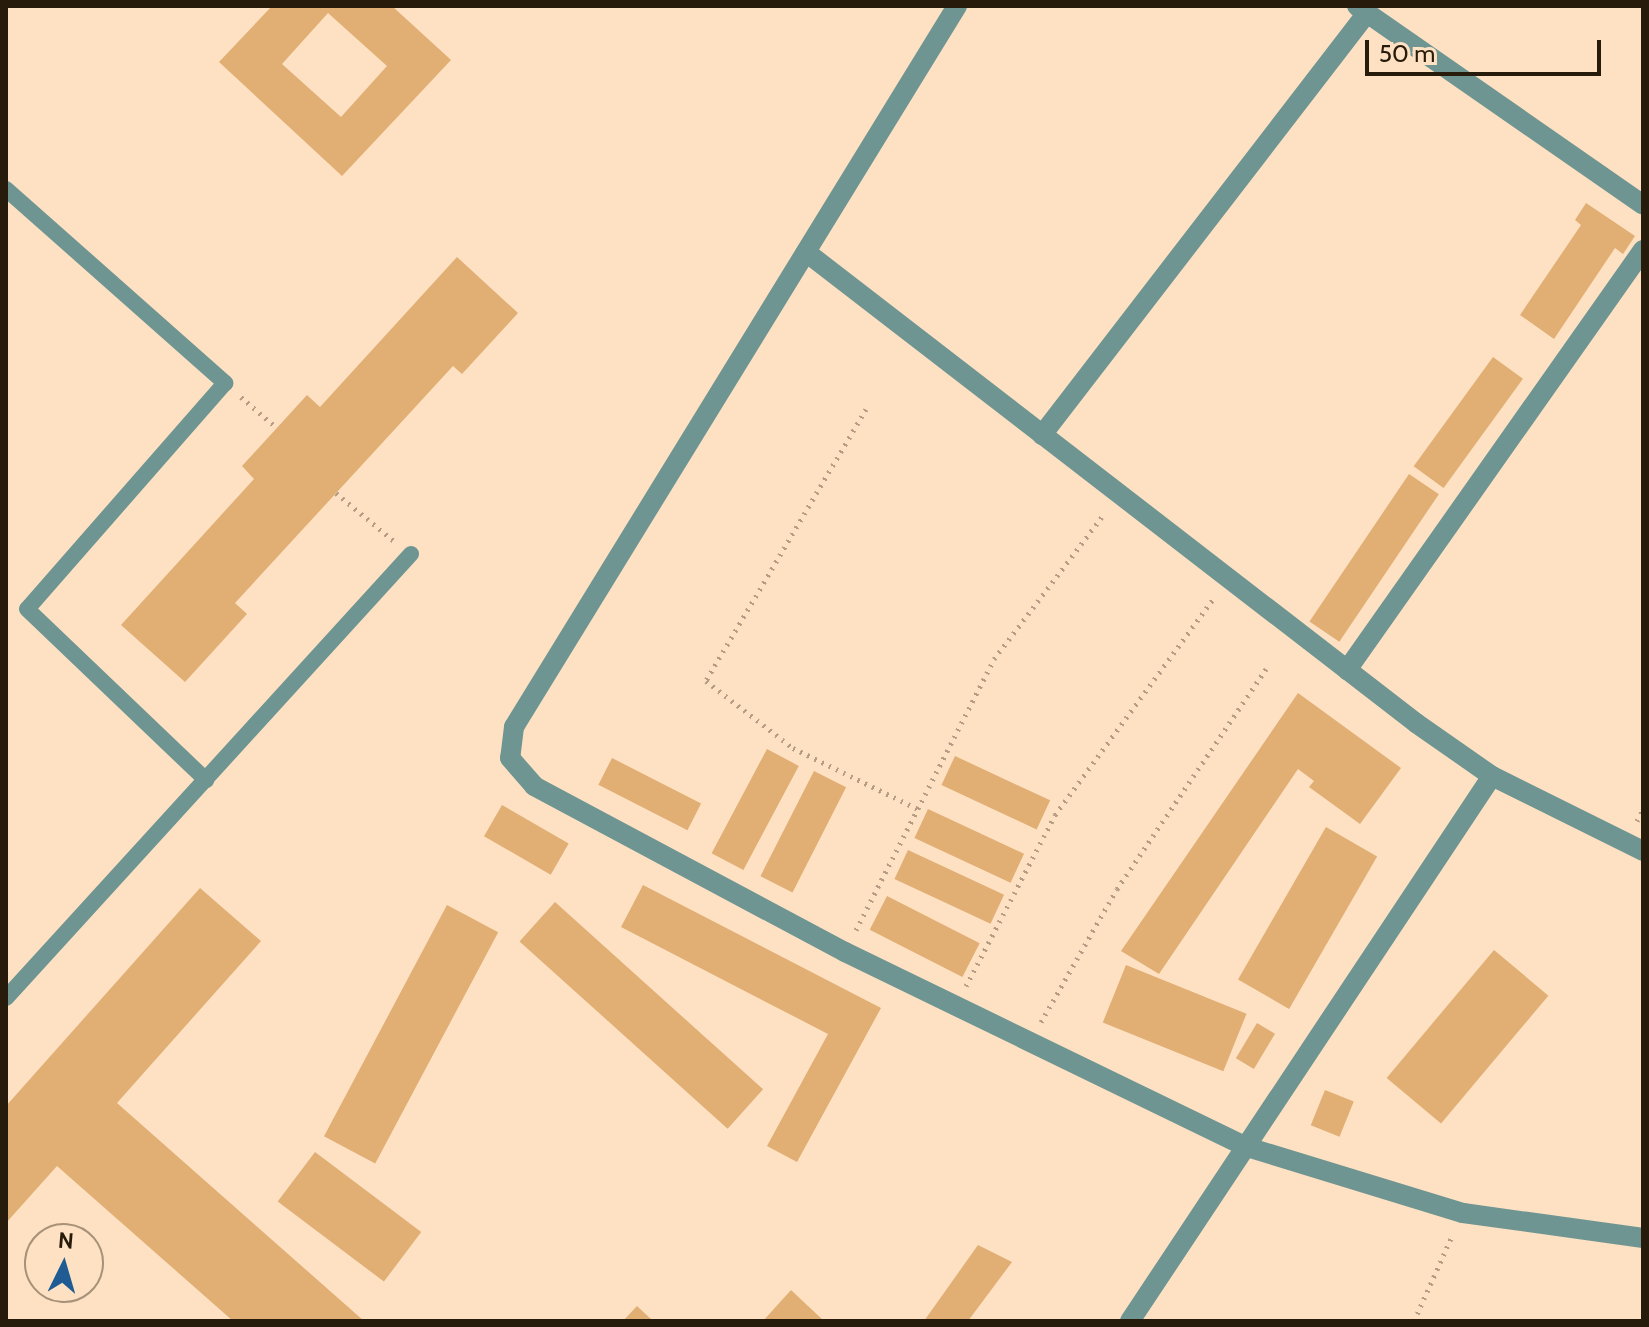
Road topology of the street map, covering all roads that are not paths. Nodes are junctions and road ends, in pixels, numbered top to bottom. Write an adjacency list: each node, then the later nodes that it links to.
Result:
1 (957, 6): 6 (street)
2 (1362, 10): 4 (street); 7 (street)
3 (6, 189): 11 (lane)
4 (1643, 205)
5 (1643, 250): 9 (street)
6 (806, 252): 7 (street); 14 (street)
7 (1042, 435): 9 (street)
8 (411, 554): 11 (lane)
9 (1347, 670): 10 (street)
10 (1492, 776): 12 (street); 14 (street)
11 (206, 780): 13 (lane)
12 (1643, 851)
13 (6, 998)
14 (1247, 1147): 15 (street); 16 (street)
15 (1643, 1238)
16 (1134, 1320)

